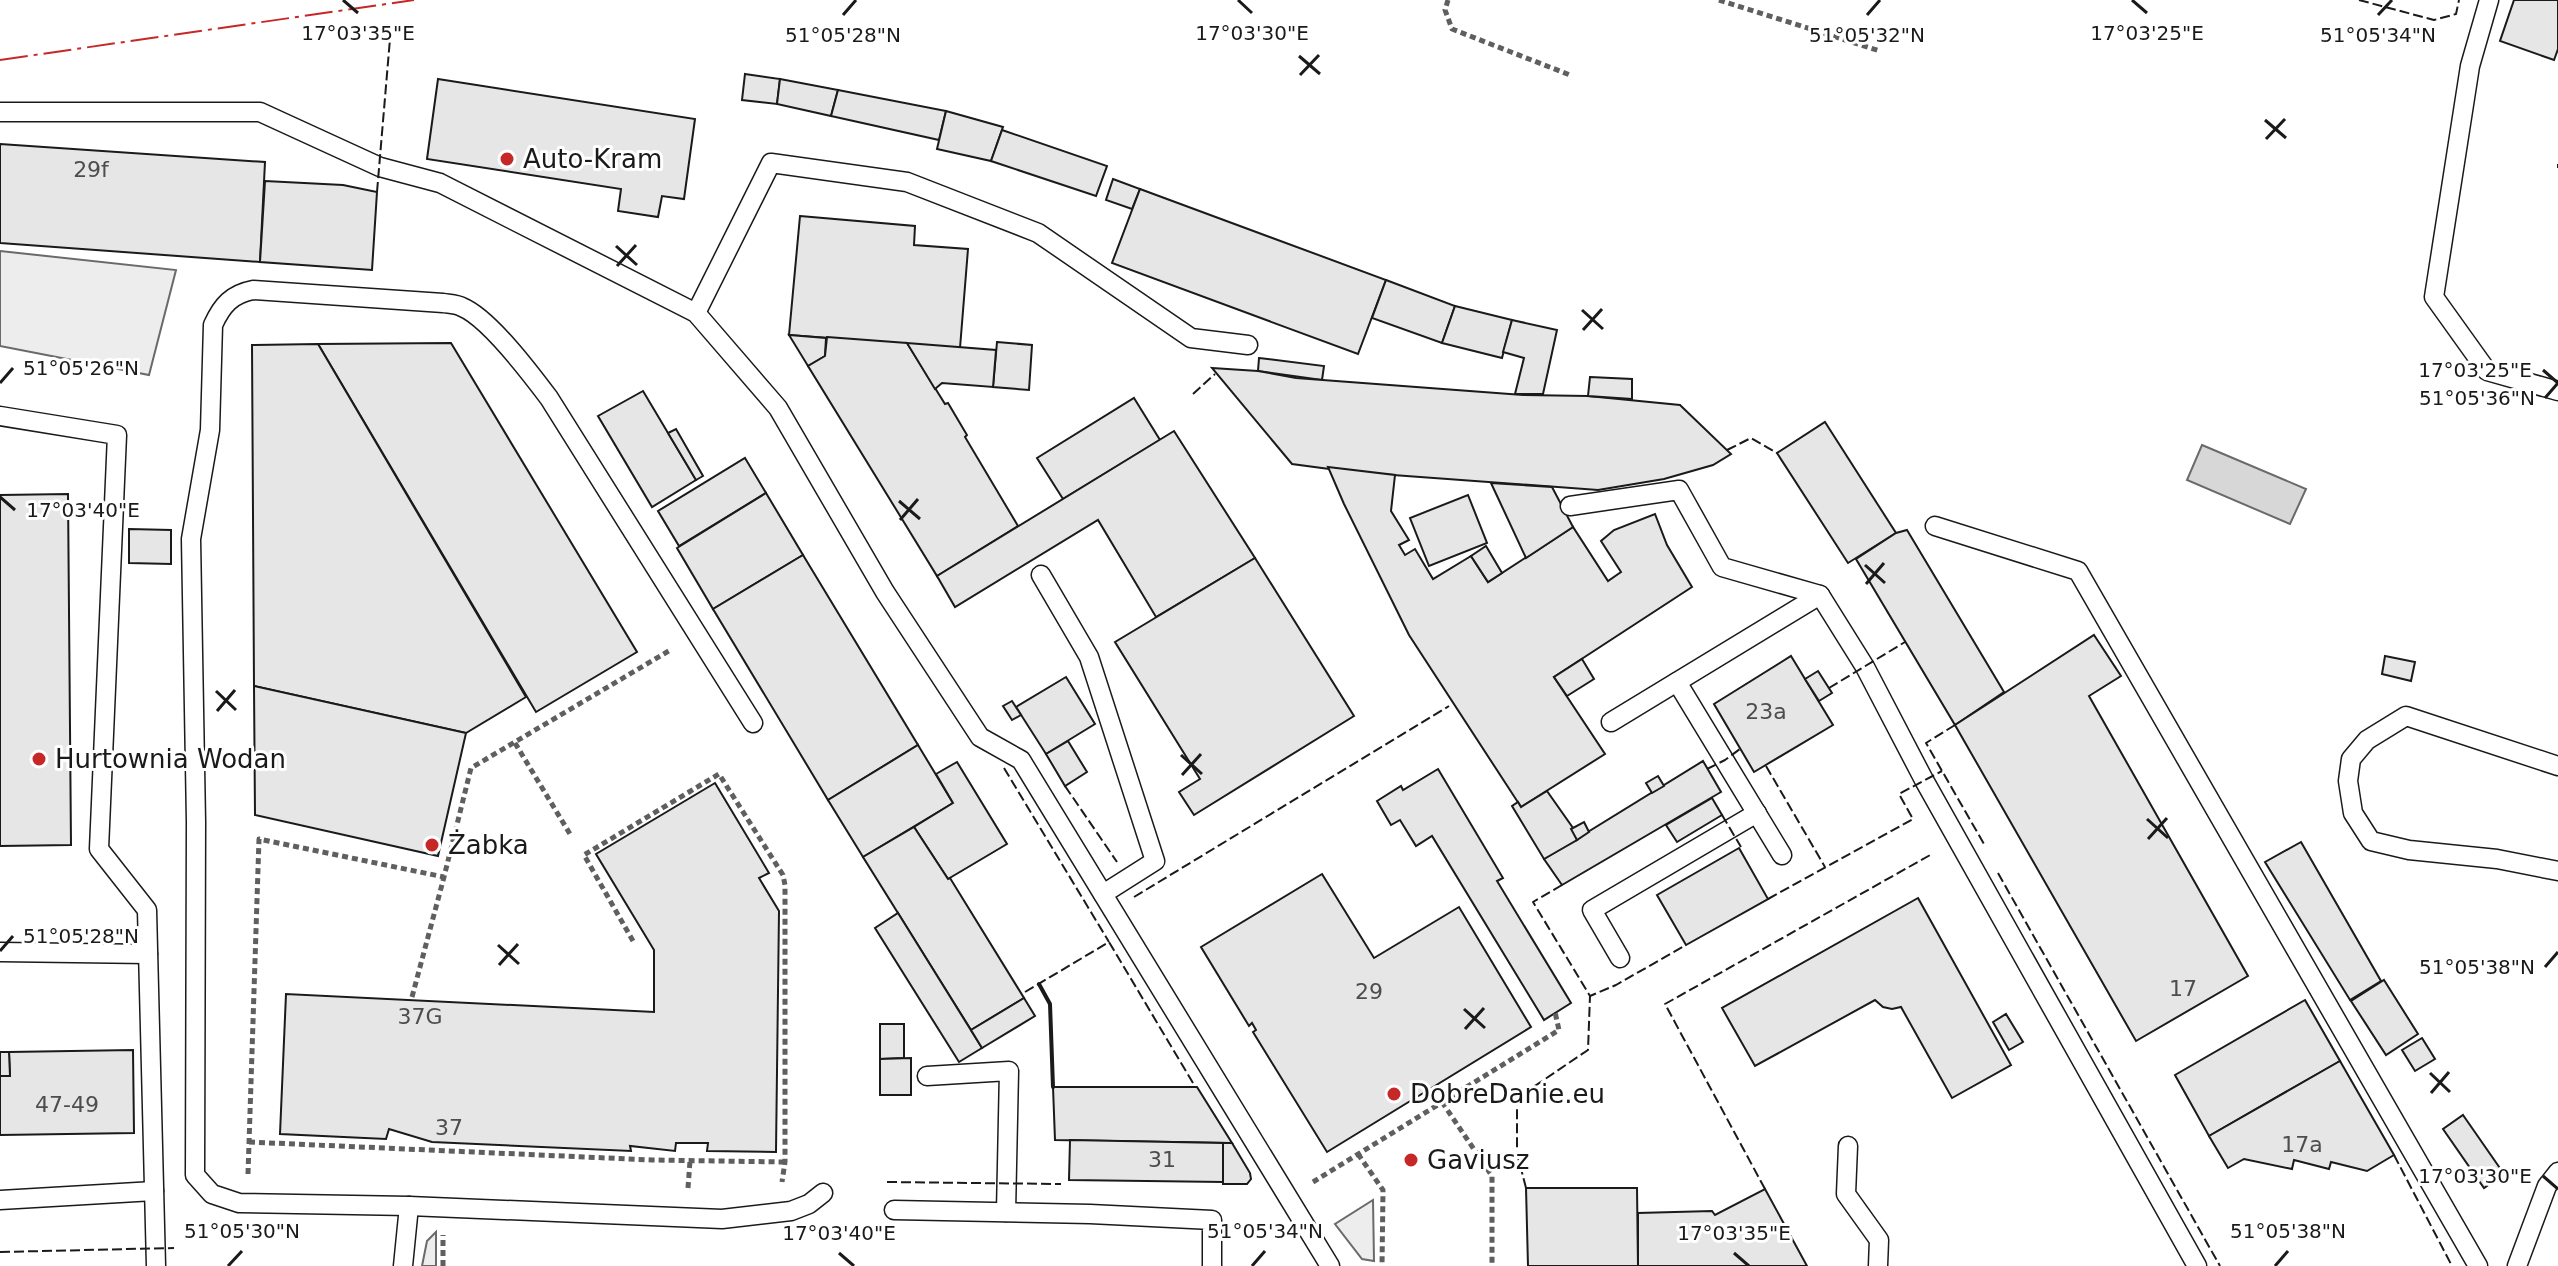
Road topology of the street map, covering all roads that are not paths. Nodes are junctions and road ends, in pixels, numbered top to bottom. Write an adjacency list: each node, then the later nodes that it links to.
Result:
1 (2489, 0): 5 (lane)
2 (0, 112): 3 (lane)
3 (696, 313): 4 (lane); 18 (lane)
4 (1248, 345)
5 (2558, 391)
6 (0, 416): 20 (lane)
7 (1570, 506): 10 (lane)
8 (1935, 526): 37 (lane)
9 (1041, 575): 18 (lane)
10 (1820, 595): 11 (lane); 36 (lane)
11 (1677, 682): 12 (lane); 15 (lane)
12 (1611, 722)
13 (753, 723): 28 (lane)
14 (2558, 766): 17 (lane)
15 (1757, 813): 16 (lane); 21 (lane)
16 (1782, 855)
17 (2558, 871)
18 (1103, 894): 34 (lane)
19 (0, 952): 20 (lane)
20 (148, 954): 25 (lane)
21 (1620, 958)
22 (927, 1076): 30 (lane)
23 (1848, 1146): 35 (lane)
24 (2558, 1172): 38 (lane)
25 (154, 1191): 27 (lane); 31 (lane)
26 (823, 1193): 28 (lane)
27 (0, 1200)
28 (409, 1206): 32 (lane)
29 (894, 1210): 30 (lane)
30 (1006, 1212): 33 (lane)
31 (156, 1266)
32 (403, 1266)
33 (1212, 1266)
34 (1330, 1266)
35 (1878, 1266)
36 (2197, 1266)
37 (2478, 1266)
38 (2517, 1266)

